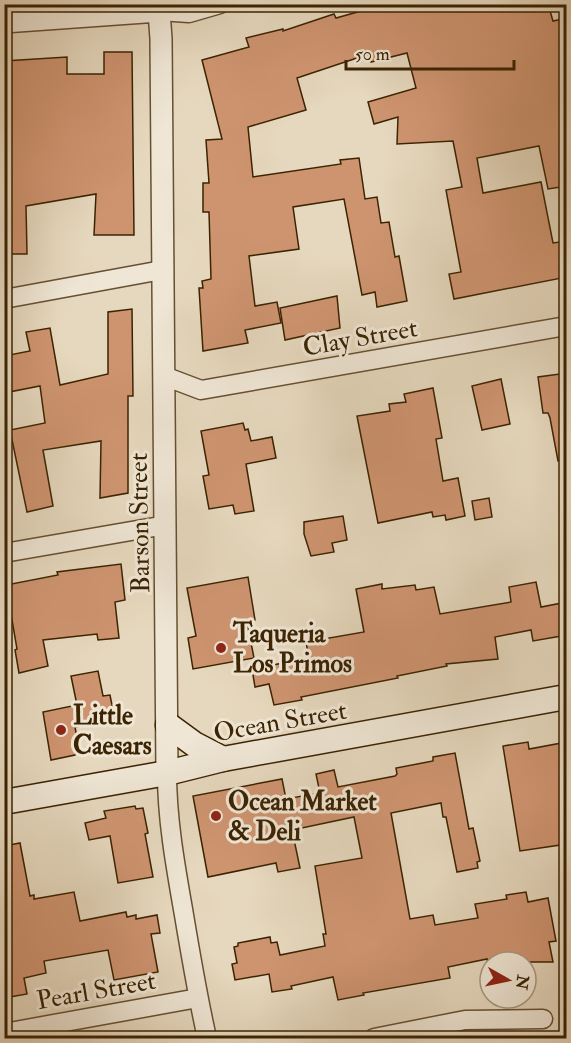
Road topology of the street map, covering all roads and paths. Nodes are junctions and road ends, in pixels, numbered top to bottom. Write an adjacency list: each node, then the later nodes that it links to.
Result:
1 (220, 4): 2 (street)
2 (159, 8): 3 (street); 4 (street, Barson Street)
3 (4, 22)
4 (162, 270): 5 (street); 7 (street, Barson Street)
5 (4, 299)
6 (567, 326): 7 (street, Clay Street)
7 (164, 376): 8 (street, Barson Street)
8 (166, 525): 9 (street); 11 (street, Barson Street)
9 (4, 553)
10 (567, 697): 12 (main road, Ocean Street)
11 (168, 725): 12 (main road); 13 (street, Barson Street)
12 (223, 759): 13 (main road, Ocean Street)
13 (167, 773): 14 (main road, Ocean Street); 15 (street, Barson Street)
14 (4, 801)
15 (198, 998): 17 (street, Pearl Street); 18 (street, Barson Street)
16 (543, 1019): 19 (street)
17 (4, 1033)
18 (207, 1038)
19 (374, 1038)

